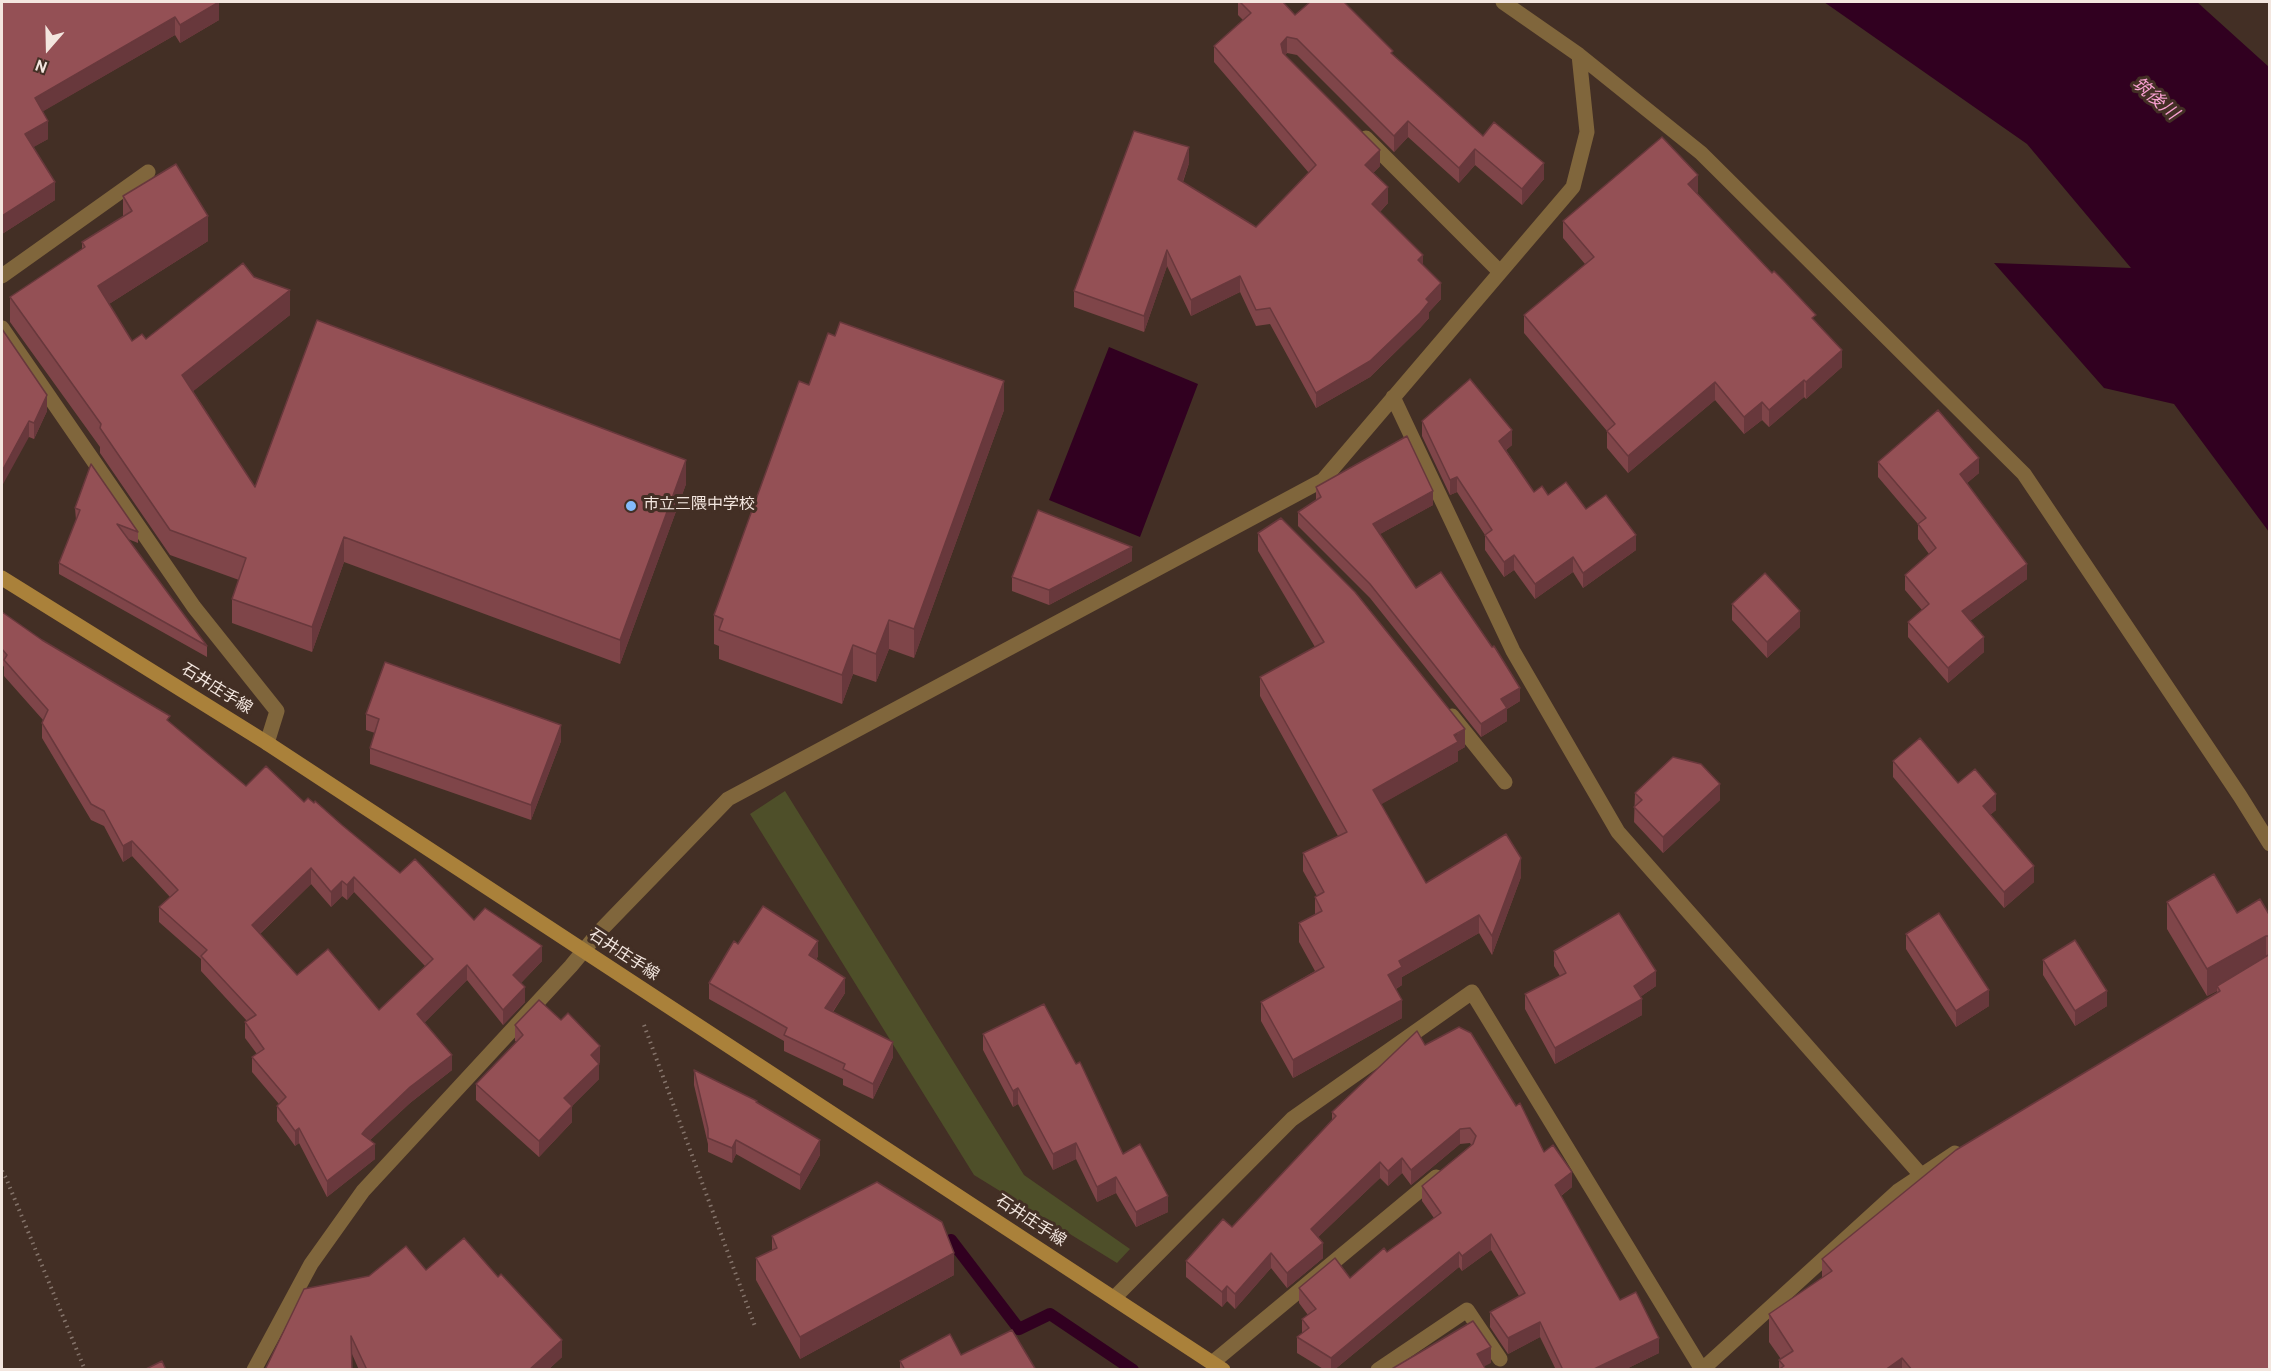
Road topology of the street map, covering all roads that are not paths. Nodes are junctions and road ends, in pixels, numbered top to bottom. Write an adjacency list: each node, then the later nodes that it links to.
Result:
1 (1503, 2): 2 (street)
2 (1579, 55): 5 (street); 13 (street)
3 (1357, 129): 5 (street)
4 (148, 172): 6 (street)
5 (1500, 272): 8 (street)
6 (2, 276)
7 (2, 328): 11 (street)
8 (1393, 397): 14 (street); 17 (street)
9 (2, 578): 11 (street, 石井庄手線)
10 (1441, 701): 12 (street)
11 (267, 743): 14 (street, 石井庄手線)
12 (1505, 782)
13 (2270, 844)
14 (583, 952): 18 (street, 石井庄手線); 22 (street)
15 (1968, 1144): 17 (street)
16 (1448, 1167): 20 (street)
17 (1921, 1175): 21 (street)
18 (1114, 1298): 20 (street, 石井庄手線); 21 (street)
19 (1500, 1359): 23 (street)
20 (1218, 1366)
21 (1700, 1369)
22 (254, 1370)
23 (1378, 1370)

